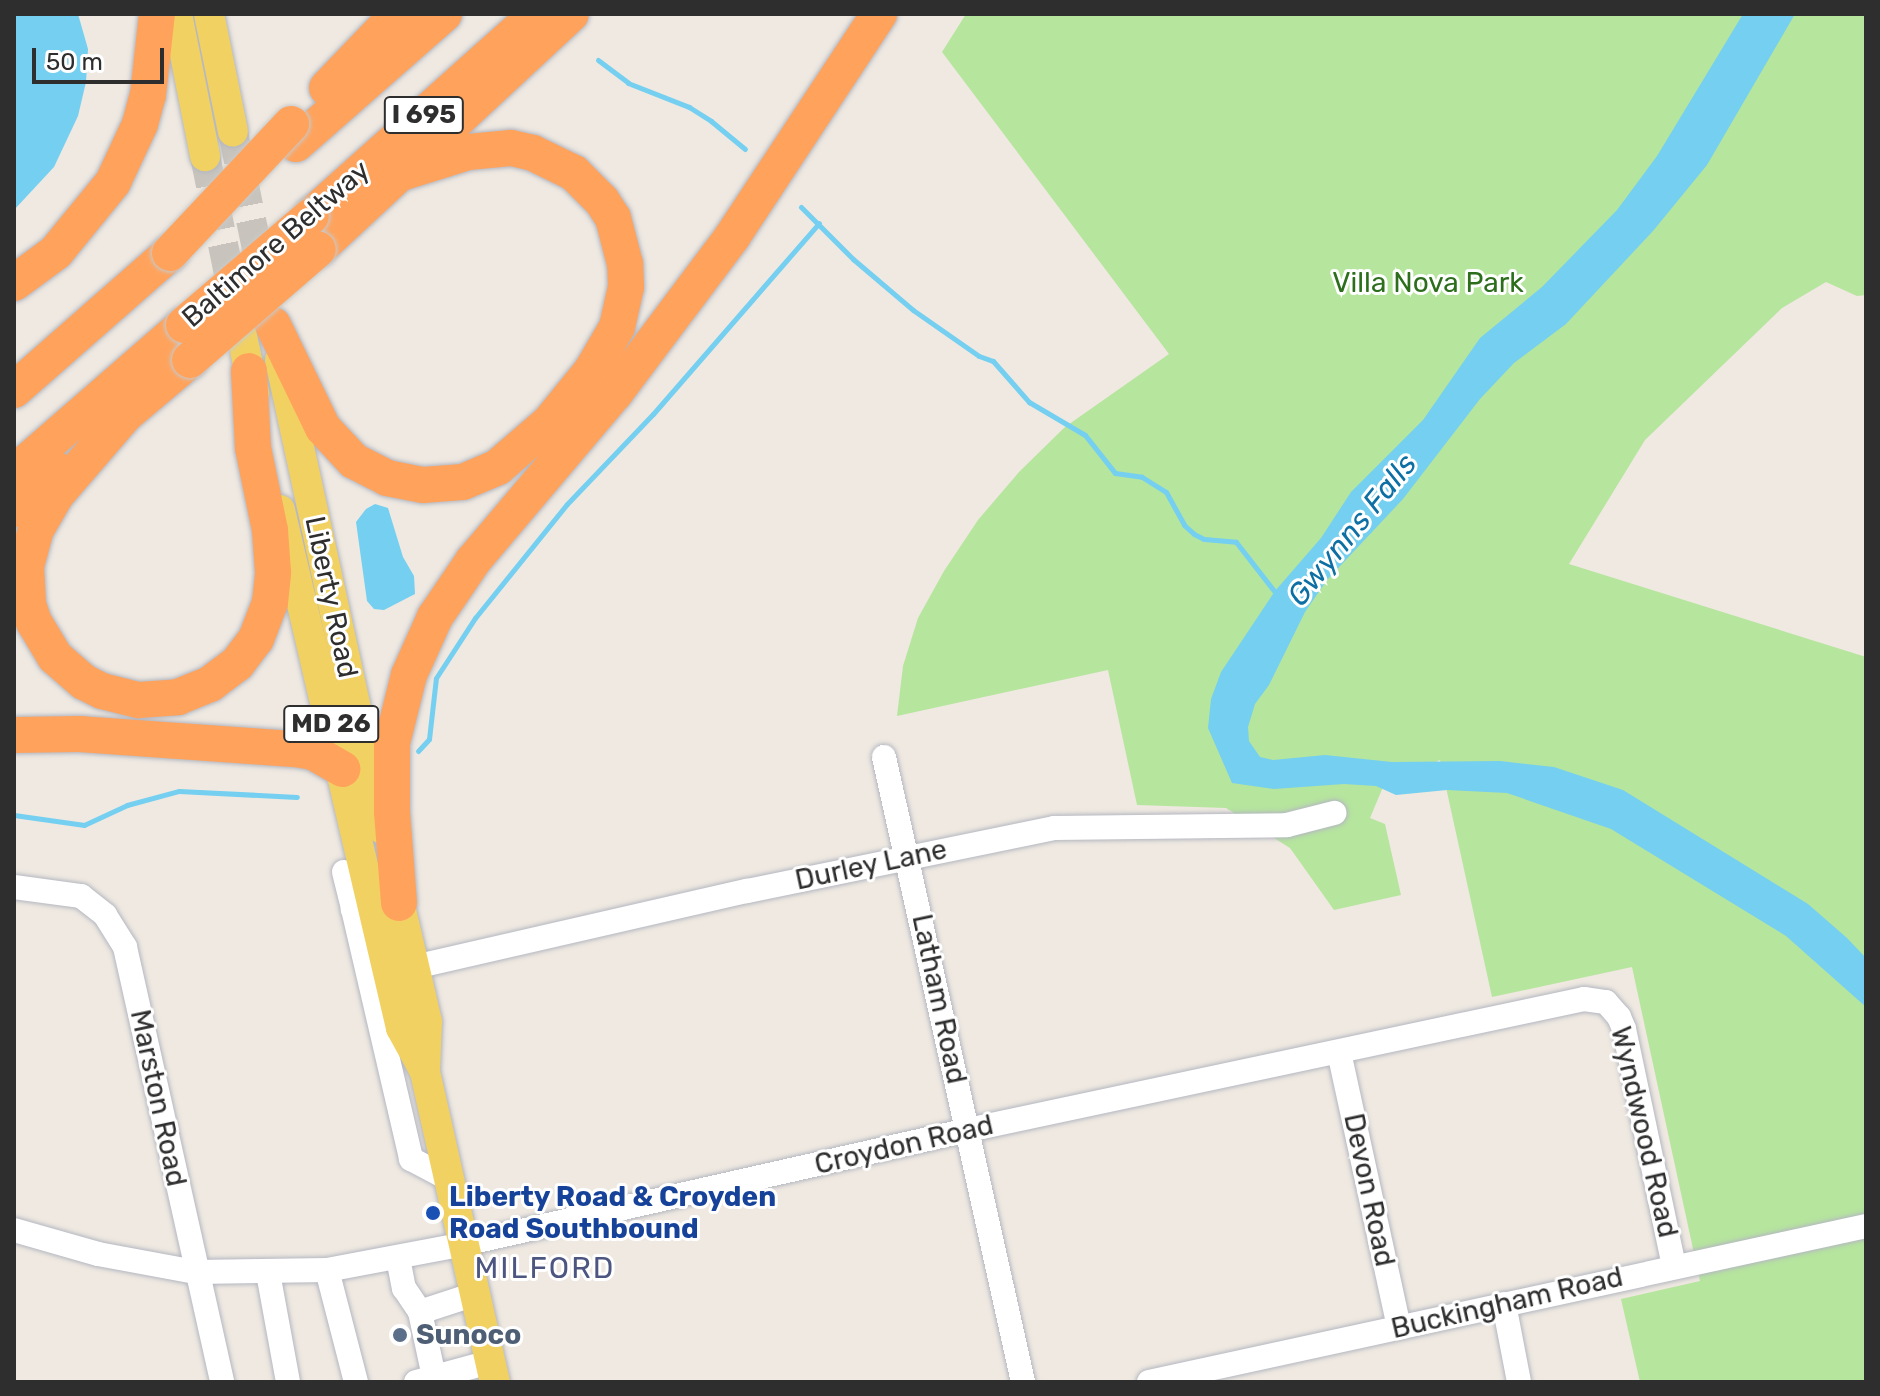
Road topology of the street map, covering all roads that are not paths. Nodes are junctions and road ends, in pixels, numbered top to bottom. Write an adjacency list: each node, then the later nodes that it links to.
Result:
1 (157, 14): 14 (highway)
2 (177, 14): 11 (main road)
3 (209, 14): 9 (main road)
4 (398, 14): 10 (highway)
5 (444, 14): 10 (highway, I 695)
6 (537, 14): 13 (highway, Baltimore Beltway / I 695)
7 (571, 14): 12 (highway)
8 (879, 14): 29 (highway)
9 (233, 132)
10 (294, 134): 18 (highway, I 695, bridge)
11 (205, 156)
12 (404, 172): 13 (highway); 15 (highway)
13 (314, 232): 16 (highway, Baltimore Beltway / I 695, bridge)
14 (14, 283)
15 (261, 324): 17 (main road, Liberty Road / MD 26); 29 (main road, Liberty Road / MD 26)
16 (187, 342): 19 (highway); 20 (highway, Baltimore Beltway / I 695)
17 (249, 371): 19 (highway); 24 (main road, Liberty Road / MD 26)
18 (14, 390)
19 (124, 416): 21 (highway)
20 (14, 473)
21 (14, 509)
22 (14, 735): 24 (highway)
23 (884, 757): 26 (street, Latham Road)
24 (342, 769): 28 (main road, Liberty Road / MD 26)
25 (1334, 813): 26 (street, Durley Lane)
26 (908, 857): 30 (street, Durley Lane); 34 (street, Latham Road)
27 (14, 887): 42 (street, Marston Road)
28 (355, 889): 33 (main road, Liberty Road / MD 26); 35 (street)
29 (399, 903): 30 (main road, Liberty Road / MD 26)
30 (414, 967): 33 (main road, Liberty Road / MD 26)
31 (1606, 1002): 32 (street, Croydon Road); 40 (street, Wyndwood Road)
32 (1339, 1052): 34 (street, Croydon Road); 47 (street, Devon Road)
33 (425, 1072): 35 (main road, Liberty Road / MD 26)
34 (968, 1130): 38 (street, Croydon Road); 53 (street, Latham Road)
35 (449, 1179): 38 (main road, Liberty Road / MD 26)
36 (1866, 1226): 40 (street, Buckingham Road)
37 (14, 1230): 42 (street, Croydon Road)
38 (464, 1244): 39 (street, Croydon Road); 44 (main road, Liberty Road / MD 26)
39 (398, 1258): 41 (street, Croydon Road); 46 (street)
40 (1674, 1266): 45 (street, Buckingham Road)
41 (327, 1270): 43 (street, Croydon Road); 52 (street)
42 (195, 1272): 43 (street, Croydon Road); 50 (street, Marston Road)
43 (268, 1273): 51 (street)
44 (475, 1294): 46 (street); 48 (main road, Liberty Road / MD 26)
45 (1504, 1304): 47 (street, Buckingham Road); 55 (street)
46 (420, 1312): 49 (street)
47 (1399, 1327): 54 (street, Buckingham Road)
48 (492, 1372): 49 (street)
49 (425, 1380)
50 (222, 1382)
51 (288, 1382)
52 (356, 1382)
53 (1023, 1382)
54 (1149, 1382)
55 (1519, 1382)

